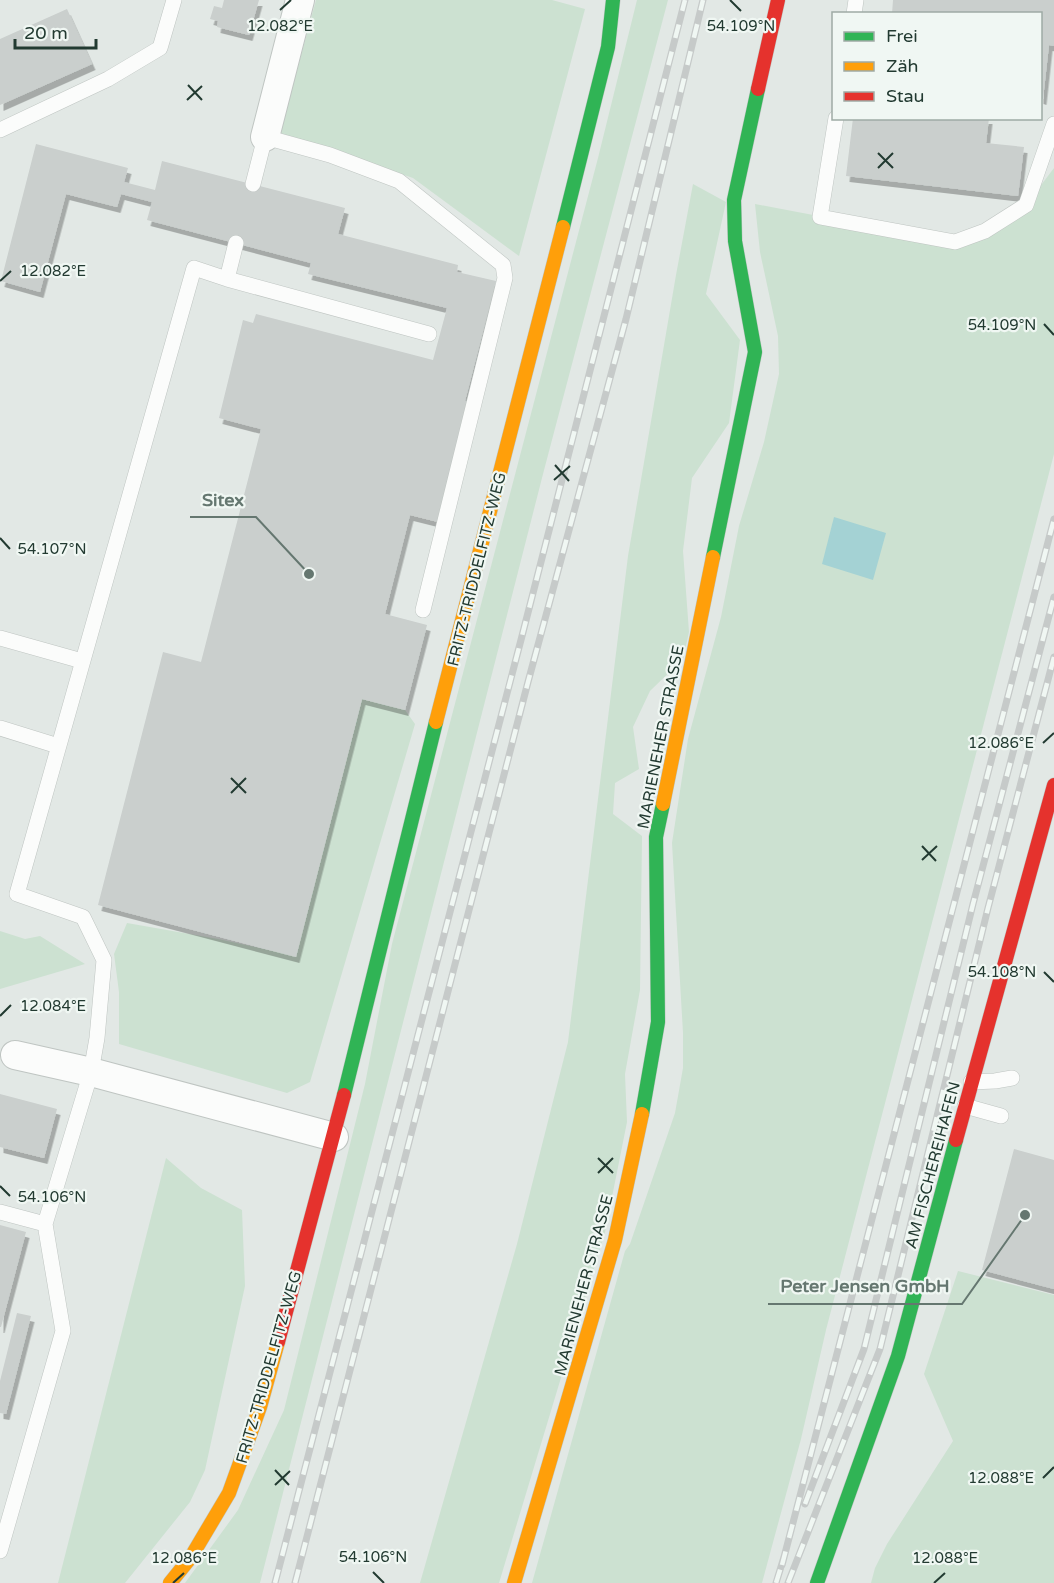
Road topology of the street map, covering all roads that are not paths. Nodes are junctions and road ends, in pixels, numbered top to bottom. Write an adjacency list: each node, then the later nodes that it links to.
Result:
1 (174, 0): 7 (lane)
2 (300, 0): 8 (street)
3 (613, 0): 25 (street, FRITZ-TRIDDELFITZ-WEG)
4 (778, 0): 30 (street, MARIENEHER STRASSE)
5 (836, 120): 6 (lane)
6 (1054, 124)
7 (0, 130)
8 (265, 137): 9 (lane); 13 (lane)
9 (253, 184)
10 (236, 243): 11 (lane)
11 (227, 279): 12 (lane); 15 (lane)
12 (429, 334)
13 (423, 610)
14 (0, 638): 15 (lane)
15 (82, 661): 17 (lane)
16 (0, 728): 17 (lane)
17 (58, 746): 20 (lane)
18 (1054, 785): 22 (street, AM FISCHEREIHAFEN)
19 (15, 1054): 20 (street)
20 (91, 1072): 25 (street); 27 (lane)
21 (1012, 1078): 22 (lane)
22 (971, 1082): 23 (street, AM FISCHEREIHAFEN)
23 (965, 1106): 24 (lane); 31 (street, AM FISCHEREIHAFEN)
24 (1001, 1116)
25 (334, 1137): 29 (street, FRITZ-TRIDDELFITZ-WEG)
26 (0, 1212): 27 (lane)
27 (45, 1224): 28 (lane)
28 (0, 1551)
29 (170, 1583)
30 (514, 1583)
31 (817, 1583)

